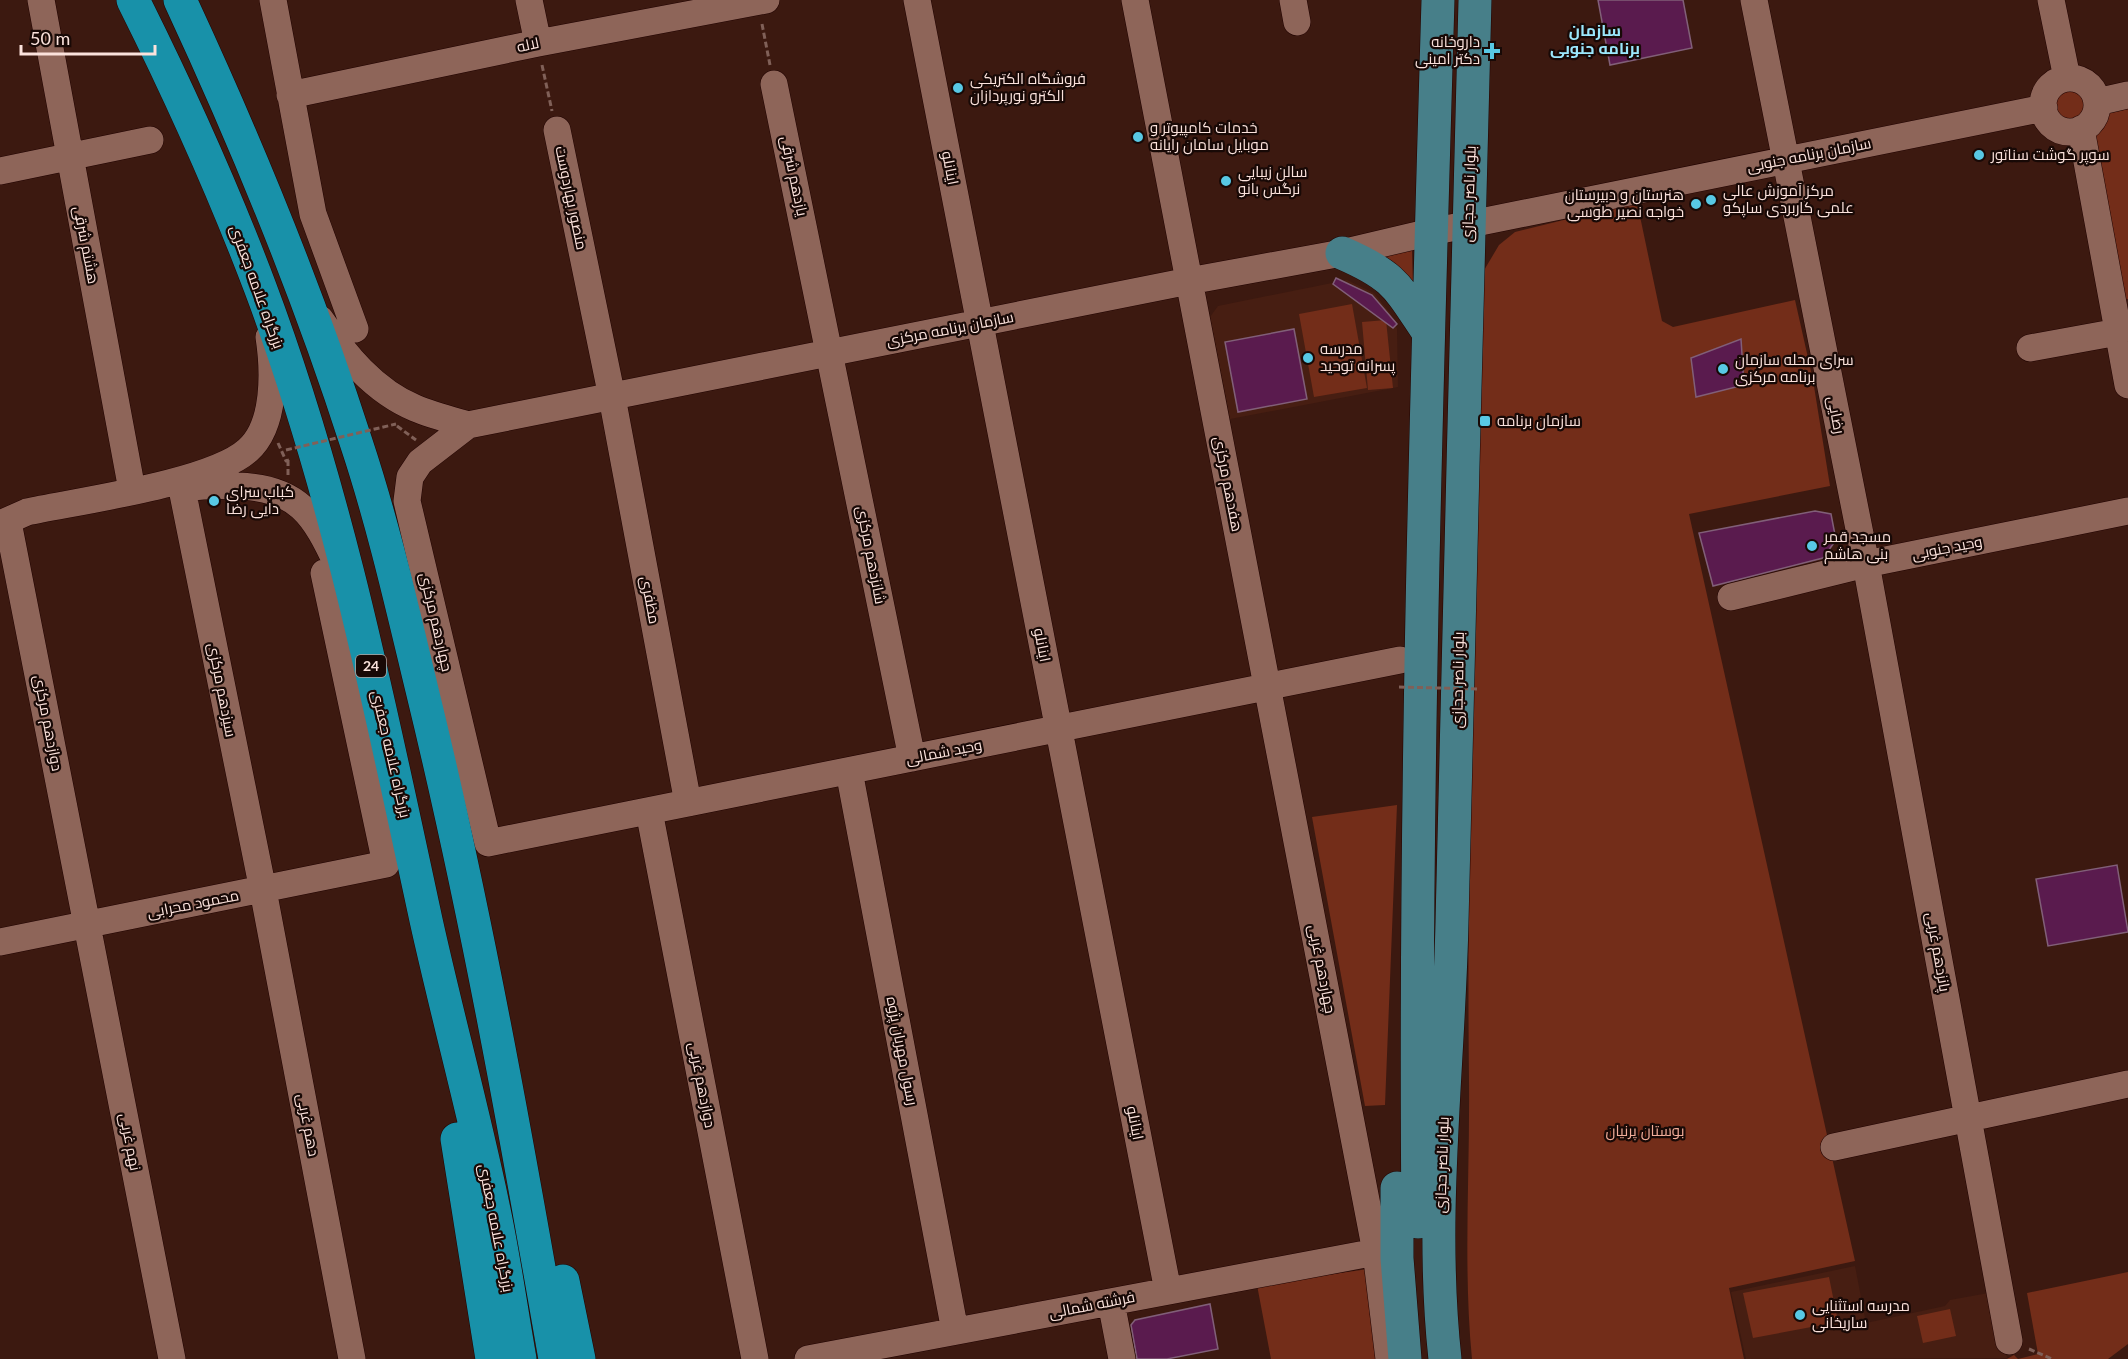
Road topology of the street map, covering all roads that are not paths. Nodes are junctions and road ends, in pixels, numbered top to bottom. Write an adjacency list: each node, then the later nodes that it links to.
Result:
1 (41, 0): 23 (street, هشتم شرقی)
2 (133, 0): 30 (highway, بزرگراه علامه جعفری / 24)
3 (180, 0): 31 (highway)
4 (273, 0): 16 (street)
5 (529, 0): 13 (street)
6 (917, 0): 32 (street, اینانلو)
7 (1135, 0): 29 (street, هفدهم مرکزی)
8 (1438, 0): 27 (main road, بلوار ناصر حجازی)
9 (1475, 0): 26 (main road, بلوار ناصر حجازی)
10 (1754, 0): 24 (street, رضایی)
11 (2051, 0): 14 (street)
12 (760, 1): 13 (street, لاله)
13 (537, 43): 16 (street, لاله)
14 (2067, 78): 18 (street); 19 (street)
15 (774, 84): 37 (street, یازدهم شرقی)
16 (291, 95): 33 (street)
17 (2128, 95): 18 (street)
18 (2097, 102): 20 (street)
19 (2044, 108): 20 (street); 24 (street, سازمان برنامه جنوبی)
20 (2081, 129): 35 (street)
21 (556, 130): 39 (street, منصور بهاردوست)
22 (150, 140): 23 (street)
23 (70, 157): 25 (street); 42 (street, هشتم شرقی)
24 (1785, 160): 26 (street, سازمان برنامه جنوبی); 45 (street, رضایی)
25 (0, 171)
26 (1468, 224): 27 (street, سازمان برنامه جنوبی); 61 (main road, بلوار ناصر حجازی)
27 (1431, 232): 28 (street, سازمان برنامه مرکزی); 34 (main road, بلوار ناصر حجازی)
28 (1342, 253): 29 (street, سازمان برنامه مرکزی); 34 (main road)
29 (1189, 281): 32 (street, سازمان برنامه مرکزی); 50 (street, هفدهم مرکزی)
30 (261, 288): 42 (street); 48 (highway, بزرگراه علامه جعفری / 24)
31 (303, 296): 40 (street); 63 (highway)
32 (980, 323): 37 (street, سازمان برنامه مرکزی); 51 (street, اینانلو)
33 (355, 329)
34 (1428, 332): 60 (main road, بلوار ناصر حجازی)
35 (2118, 332): 36 (street); 38 (street)
36 (2030, 348)
37 (831, 352): 39 (street, سازمان برنامه مرکزی); 52 (street, شانزدهم مرکزی)
38 (2128, 385)
39 (612, 397): 40 (street, سازمان برنامه مرکزی); 54 (street, مظفری)
40 (468, 425): 56 (street, چهاردهم مرکزی)
41 (182, 489): 44 (street); 48 (street); 57 (street, سیزدهم مرکزی)
42 (132, 490): 44 (street)
43 (2128, 511): 45 (street, وحید جنوبی)
44 (4, 523): 59 (street, دوازدهم مرکزی)
45 (1866, 564): 47 (street, وحید جنوبی); 65 (street, پانزدهم غربی)
46 (324, 573): 57 (street, محمود محرابی)
47 (1731, 597)
48 (359, 613): 58 (highway, بزرگراه علامه جعفری / 24)
49 (1400, 660): 50 (street, وحید شمالی)
50 (1268, 687): 51 (street, وحید شمالی); 67 (street, چهاردهم غربی)
51 (1059, 729): 52 (street, وحید شمالی); 68 (street, اینانلو)
52 (912, 758): 53 (street, وحید شمالی)
53 (849, 771): 54 (street, وحید شمالی); 70 (street, رسول مهربان پژوه)
54 (688, 803): 55 (street, وحید شمالی)
55 (649, 811): 56 (street, وحید شمالی); 79 (street, دوازدهم غربی)
56 (488, 843)
57 (263, 890): 59 (street, محمود محرابی); 74 (street, دهم غربی)
58 (427, 921): 75 (highway); 76 (highway, بزرگراه علامه جعفری / 24)
59 (88, 924): 62 (street, محمود محرابی); 73 (street, نهم غربی)
60 (1417, 926): 82 (main road); 83 (main road, بلوار ناصر حجازی)
61 (1452, 927): 84 (main road, بلوار ناصر حجازی); 85 (main road)
62 (0, 942)
63 (503, 1060): 77 (highway); 78 (highway)
64 (2128, 1084): 65 (street)
65 (1968, 1118): 66 (street); 71 (street, پانزدهم غربی)
66 (1834, 1147)
67 (1376, 1252): 68 (street, فرشته شمالی); 81 (street, چهاردهم غربی)
68 (1167, 1291): 69 (street, فرشته شمالی)
69 (1111, 1302): 70 (street, فرشته شمالی); 80 (street)
70 (955, 1331): 72 (street, فرشته شمالی)
71 (2009, 1341)
72 (820, 1358)
73 (172, 1359)
74 (352, 1359)
75 (492, 1359)
76 (520, 1359)
77 (555, 1359)
78 (579, 1359)
79 (755, 1359)
80 (1122, 1359)
81 (1389, 1359)
82 (1405, 1359)
83 (1425, 1359)
84 (1445, 1359)
85 (1466, 1359)

